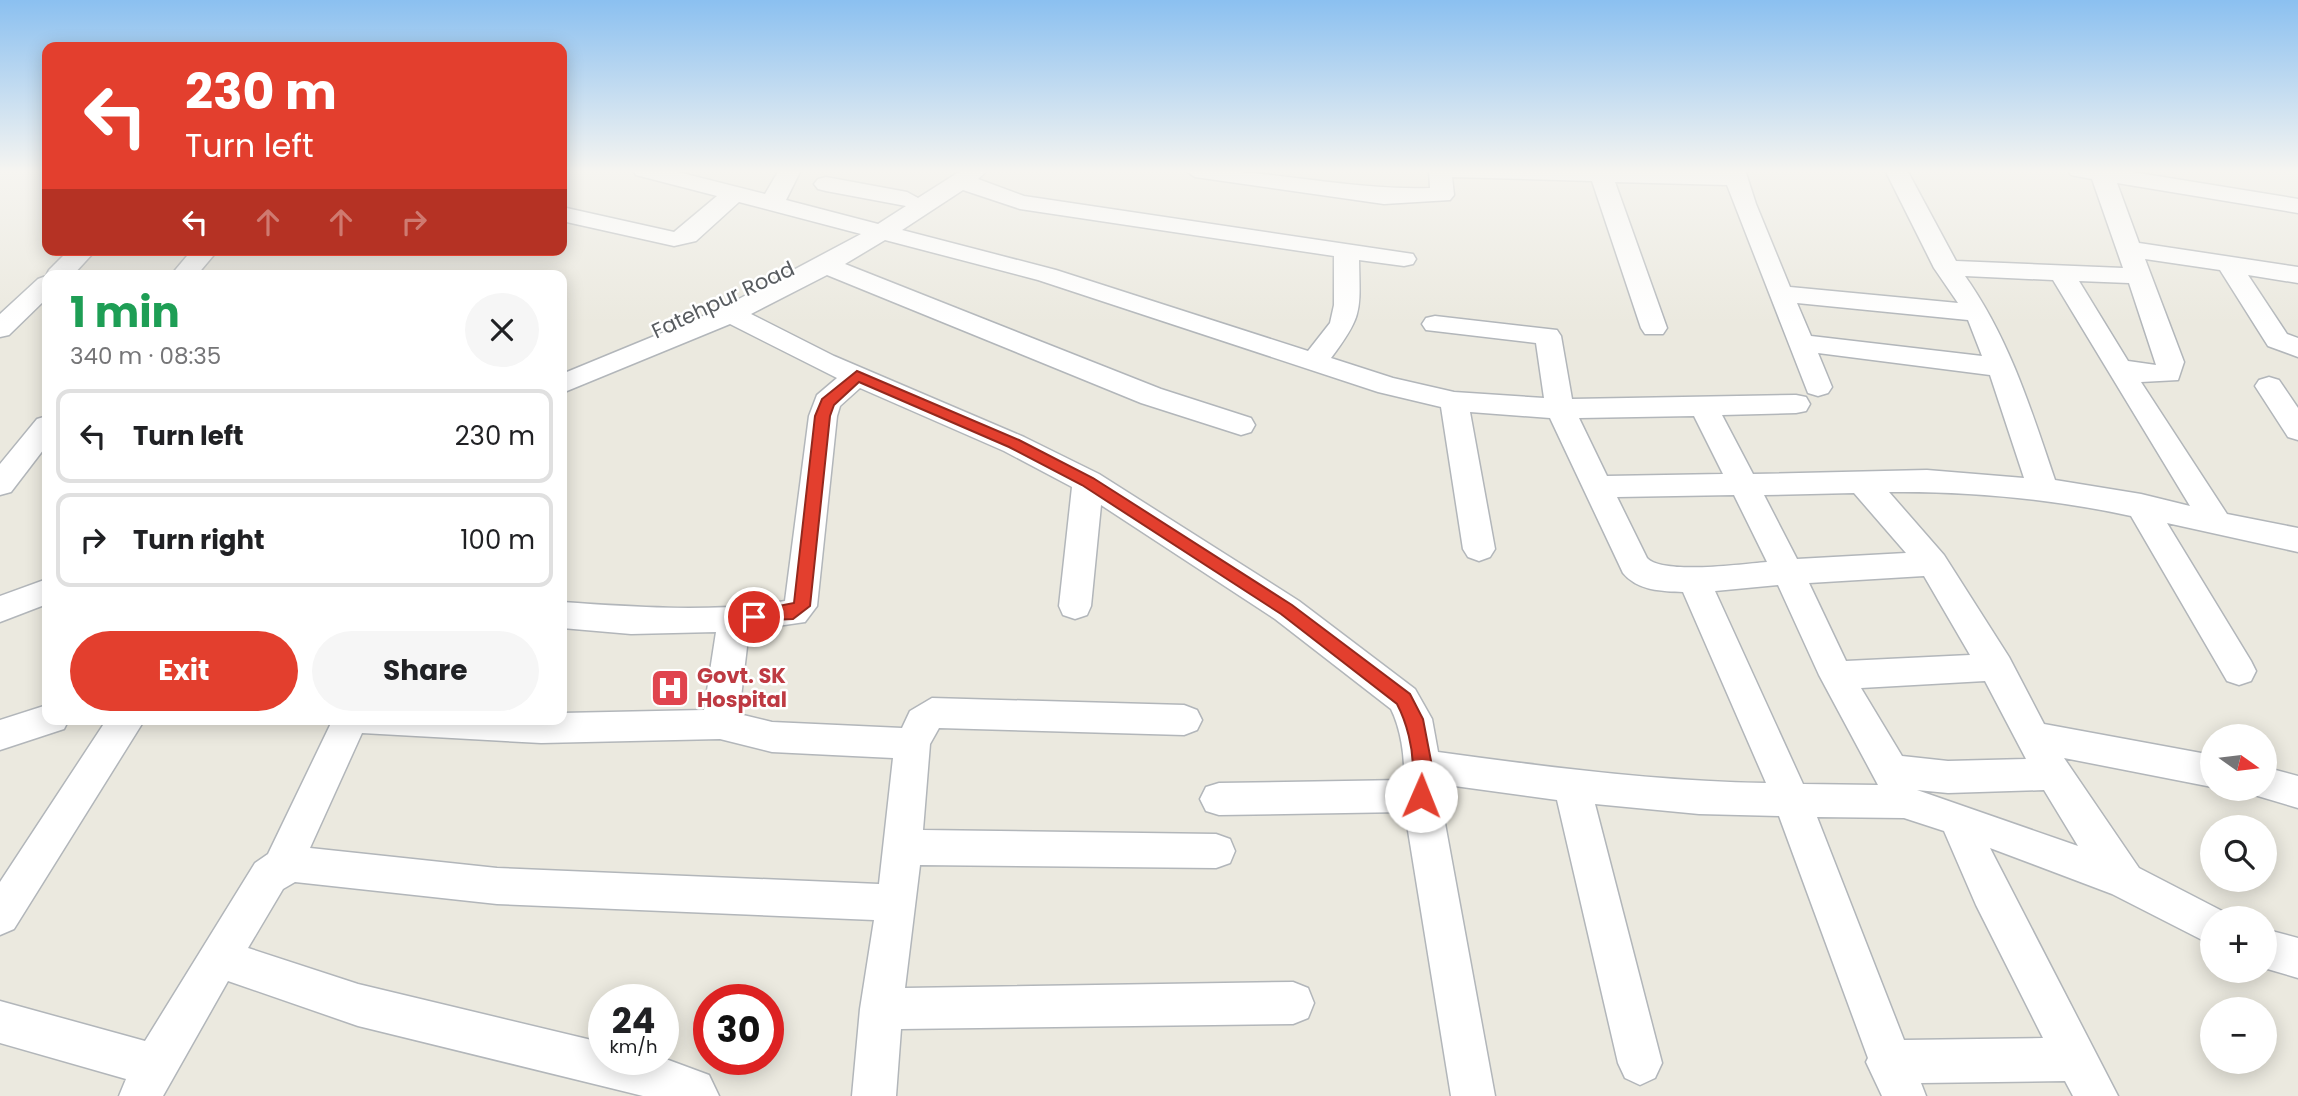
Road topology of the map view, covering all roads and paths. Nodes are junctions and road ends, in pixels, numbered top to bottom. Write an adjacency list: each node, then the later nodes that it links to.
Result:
1 (591, 221): 2 (street)
2 (704, 221)
3 (843, 221): 11 (street)
4 (884, 221): 11 (street, Fatehpur Road)
5 (889, 221): 11 (street)
6 (1145, 221): 13 (street)
7 (1617, 221): 30 (street)
8 (1751, 221): 26 (street)
9 (1923, 221): 19 (street)
10 (2123, 221): 12 (street)
11 (875, 230): 17 (street); 34 (street); 37 (street, Fatehpur Road)
12 (2131, 249): 18 (street); 24 (street)
13 (1346, 252): 16 (street); 34 (street)
14 (78, 256): 20 (street)
15 (200, 256): 21 (street)
16 (1404, 259)
17 (825, 265): 28 (street); 46 (street)
18 (2229, 265): 23 (street); 33 (street)
19 (1947, 268): 22 (street); 27 (street)
20 (63, 270)
21 (188, 270)
22 (2061, 272): 24 (street); 36 (street)
23 (2298, 275)
24 (2141, 276): 36 (street)
25 (42, 289): 31 (street)
26 (1782, 294): 27 (street); 32 (street)
27 (1978, 313): 35 (street)
28 (730, 314): 38 (street); 39 (street)
29 (1435, 324): 45 (street)
30 (1654, 328)
31 (0, 329)
32 (1802, 343): 35 (street); 41 (street)
33 (2298, 348)
34 (1315, 360): 42 (street)
35 (2000, 367): 55 (street)
36 (2118, 367): 57 (street)
37 (567, 368)
38 (857, 376): 50 (street); 69 (street)
39 (567, 382)
40 (2269, 386): 47 (street)
41 (1818, 387)
42 (1454, 401): 45 (street); 59 (street)
43 (1796, 404): 44 (street)
44 (1703, 405): 45 (street); 53 (street)
45 (1560, 409): 54 (street)
46 (1241, 425)
47 (2298, 430)
48 (39, 435): 49 (street); 52 (street)
49 (0, 443)
50 (1088, 482): 66 (street); 84 (street)
51 (1862, 482): 53 (street); 55 (street); 60 (street)
52 (0, 484)
53 (1744, 485): 54 (street); 61 (street)
54 (1596, 487): 62 (street)
55 (2043, 490): 56 (street)
56 (2141, 505): 57 (street); 71 (street)
57 (2215, 520): 58 (street)
58 (2295, 543)
59 (1479, 549)
60 (1933, 563): 61 (street); 70 (street)
61 (1788, 572): 62 (street); 72 (street)
62 (1693, 577): 90 (street)
63 (42, 578): 65 (street)
64 (42, 593): 67 (street)
65 (0, 595)
66 (1075, 606)
67 (0, 610)
68 (567, 615): 69 (street)
69 (734, 619): 75 (street)
70 (1997, 667): 72 (street); 80 (street)
71 (2239, 671)
72 (1836, 675): 87 (street)
73 (1184, 720): 81 (street)
74 (42, 722): 79 (street)
75 (720, 724): 78 (street); 81 (street)
76 (123, 725): 97 (street)
77 (348, 725): 94 (street)
78 (421, 725)
79 (0, 735)
80 (2036, 738): 82 (street); 83 (street)
81 (912, 744): 92 (street)
82 (2200, 768)
83 (2056, 774): 87 (street); 95 (street)
84 (1422, 781): 85 (street); 89 (street); 111 (street)
85 (1572, 786): 90 (street); 106 (street)
86 (2277, 786): 88 (street)
87 (1897, 787): 90 (street); 91 (street)
88 (2298, 792)
89 (1219, 799)
90 (1792, 802): 107 (street)
91 (1958, 819): 95 (street); 105 (street)
92 (902, 846): 93 (street); 96 (street)
93 (1216, 851)
94 (282, 867): 96 (street); 100 (street)
95 (2124, 880): 98 (street)
96 (897, 903): 103 (street)
97 (0, 916)
98 (2200, 920)
99 (2277, 952): 101 (street)
100 (218, 958): 108 (street); 109 (street)
101 (2298, 958)
102 (1293, 1003): 103 (street)
103 (881, 1010): 110 (street)
104 (0, 1022): 108 (street)
105 (2076, 1059): 107 (street); 112 (street)
106 (1640, 1063)
107 (1896, 1079)
108 (148, 1081)
109 (696, 1096)
110 (874, 1096)
111 (1473, 1096)
112 (2096, 1096)

